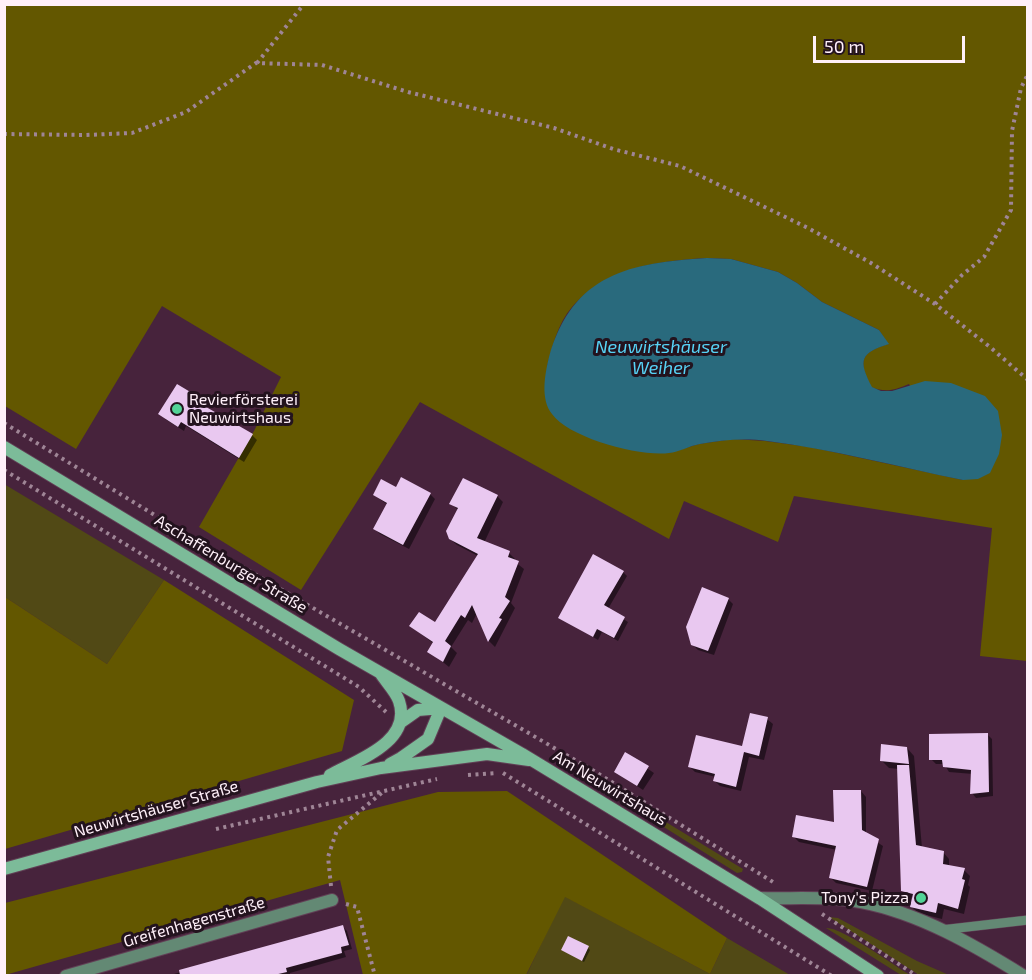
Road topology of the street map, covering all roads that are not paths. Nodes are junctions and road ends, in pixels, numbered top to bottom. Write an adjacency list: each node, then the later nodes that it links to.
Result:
1 (4, 447): 2 (main road, Aschaffenburger Straße)
2 (379, 671): 3 (main road, Aschaffenburger Straße); 4 (main road)
3 (441, 708): 4 (main road, Neuwirtshäuser Straße); 5 (main road, Am Neuwirtshaus); 6 (main road, Neuwirtshäuser Straße)
4 (400, 722): 7 (main road, Neuwirtshäuser Straße)
5 (533, 761): 6 (main road, Neuwirtshäuser Straße); 9 (main road, Am Neuwirtshaus)
6 (381, 768): 7 (main road, Neuwirtshäuser Straße)
7 (317, 782): 8 (main road, Neuwirtshäuser Straße)
8 (4, 869)
9 (759, 898): 12 (street, Am Neuwirtshaus); 14 (main road, Am Neuwirtshaus)
10 (332, 900): 13 (street, Greifenhagenstraße)
11 (1028, 920): 12 (lane)
12 (941, 930): 15 (street, Am Neuwirtshaus)
13 (66, 975)
14 (878, 975)
15 (1024, 975)

